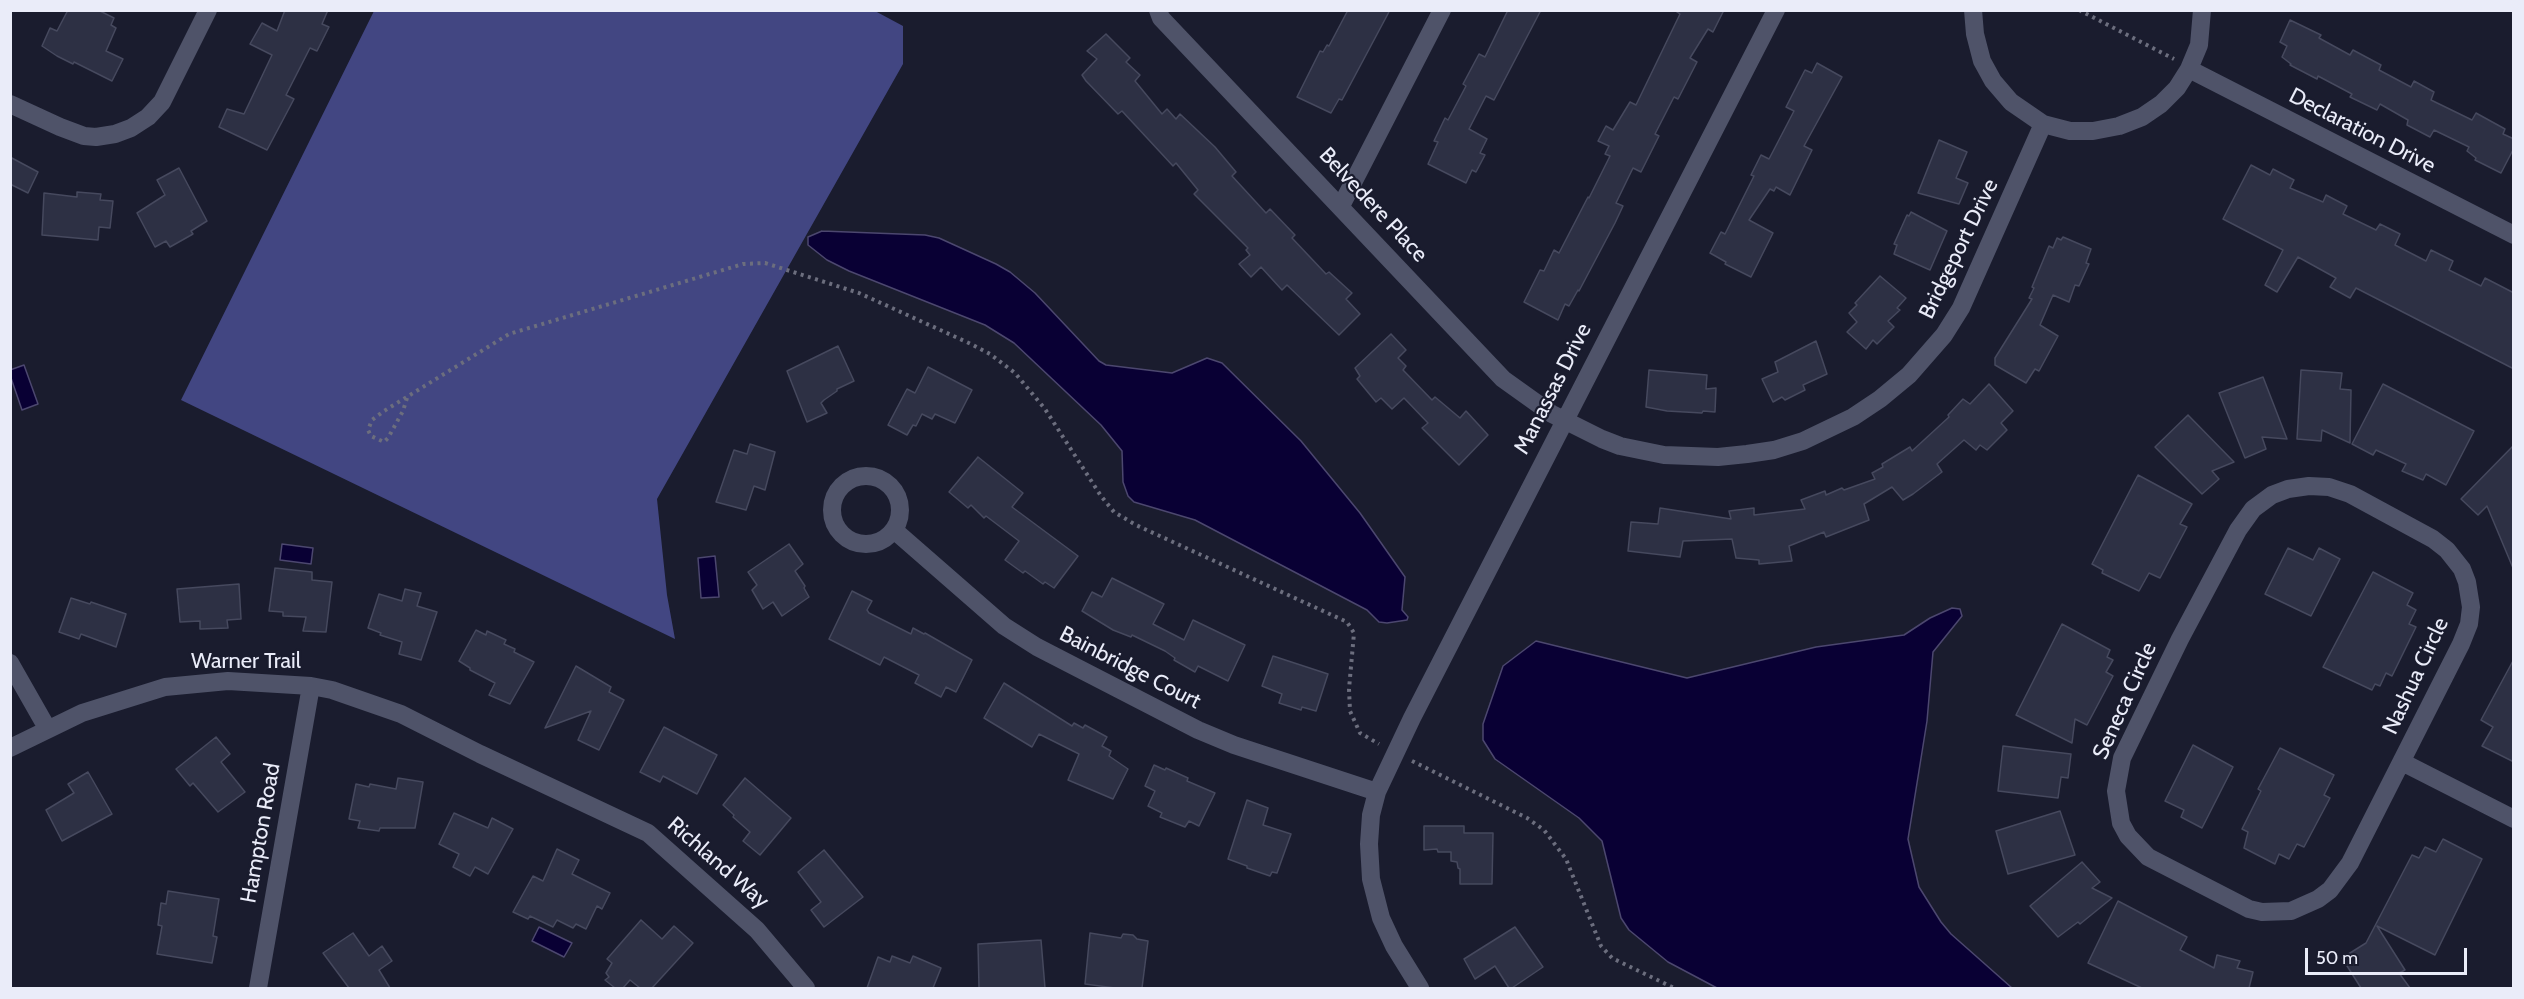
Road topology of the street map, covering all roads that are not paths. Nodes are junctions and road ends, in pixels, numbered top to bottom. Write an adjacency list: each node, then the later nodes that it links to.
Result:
1 (208, 10): 8 (street)
2 (1158, 10): 10 (street, Belvedere Place)
3 (1442, 10): 10 (street)
4 (1776, 10): 12 (street, Manassas Drive)
5 (1973, 10): 9 (street)
6 (2202, 10): 7 (street)
7 (2189, 69): 9 (street); 11 (street, Declaration Drive)
8 (10, 104)
9 (2043, 124): 12 (street, Bridgeport Drive)
10 (1341, 206): 12 (street, Belvedere Place)
11 (2514, 235)
12 (1564, 421): 21 (street, Manassas Drive)
13 (894, 531): 21 (street, Bainbridge Court)
14 (2180, 639): 20 (street, Seneca Circle); 20 (street, Nashua Circle)
15 (10, 663): 17 (street)
16 (311, 686): 17 (street, Warner Trail); 19 (street, Warner Trail); 23 (street, Hampton Road)
17 (46, 728): 18 (street, Warner Trail)
18 (10, 748)
19 (480, 754): 24 (street, Richland Way)
20 (2402, 762): 22 (street)
21 (1377, 792): 25 (street, Manassas Drive)
22 (2514, 819)
23 (258, 988)
24 (806, 988)
25 (1420, 988)

